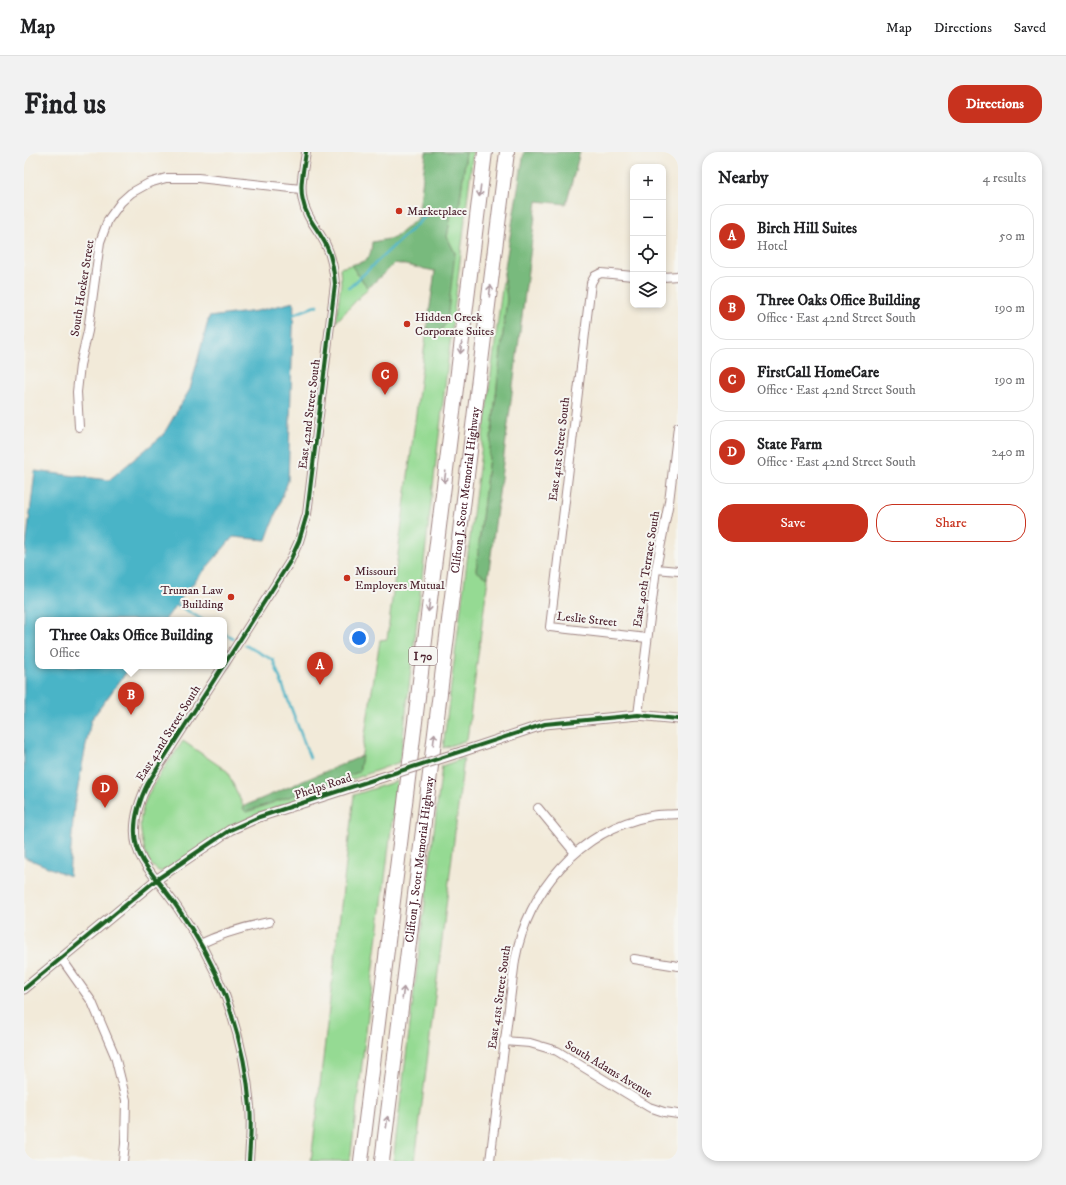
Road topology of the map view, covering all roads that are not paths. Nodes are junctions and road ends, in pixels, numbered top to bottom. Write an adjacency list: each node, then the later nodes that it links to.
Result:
1 (306, 152): 6 (street, East 42nd Street South)
2 (485, 152): 34 (highway, Clifton J. Scott Memorial Highway / I 70, one-way to 34)
3 (507, 152): 5 (highway, Clifton J. Scott Memorial Highway / I 70)
4 (510, 152): 5 (highway)
5 (504, 172): 35 (highway, Clifton J. Scott Memorial Highway / I 70, one-way to 5)
6 (301, 189): 10 (street, South Hocker Street); 16 (street, East 42nd Street South)
7 (630, 276): 14 (street, East 41st Street South)
8 (678, 276): 9 (street)
9 (666, 277)
10 (79, 427)
11 (678, 427): 12 (street, East 40th Terrace South)
12 (656, 568): 13 (street); 15 (street, East 40th Terrace South)
13 (678, 571)
14 (550, 627): 15 (street, Leslie Street)
15 (647, 638): 18 (street, East 40th Terrace South)
16 (227, 660)
17 (221, 669): 23 (street, East 42nd Street South)
18 (638, 715): 19 (street, Phelps Road); 23 (street, Phelps Road, bridge)
19 (678, 719)
20 (538, 808): 22 (street)
21 (678, 814): 22 (street, East 41st Street South)
22 (575, 853): 30 (street, East 41st Street South)
23 (156, 880): 25 (street, East 42nd Street South); 26 (street, Phelps Road)
24 (269, 922): 25 (street)
25 (200, 944): 33 (street, East 42nd Street South)
26 (61, 958): 29 (street, Phelps Road); 32 (street)
27 (634, 959): 28 (street)
28 (678, 966)
29 (24, 989)
30 (504, 1042): 31 (street, South Adams Avenue); 36 (street, East 41st Street South)
31 (678, 1114)
32 (123, 1161)
33 (249, 1161)
34 (361, 1161)
35 (382, 1161)
36 (490, 1161)

